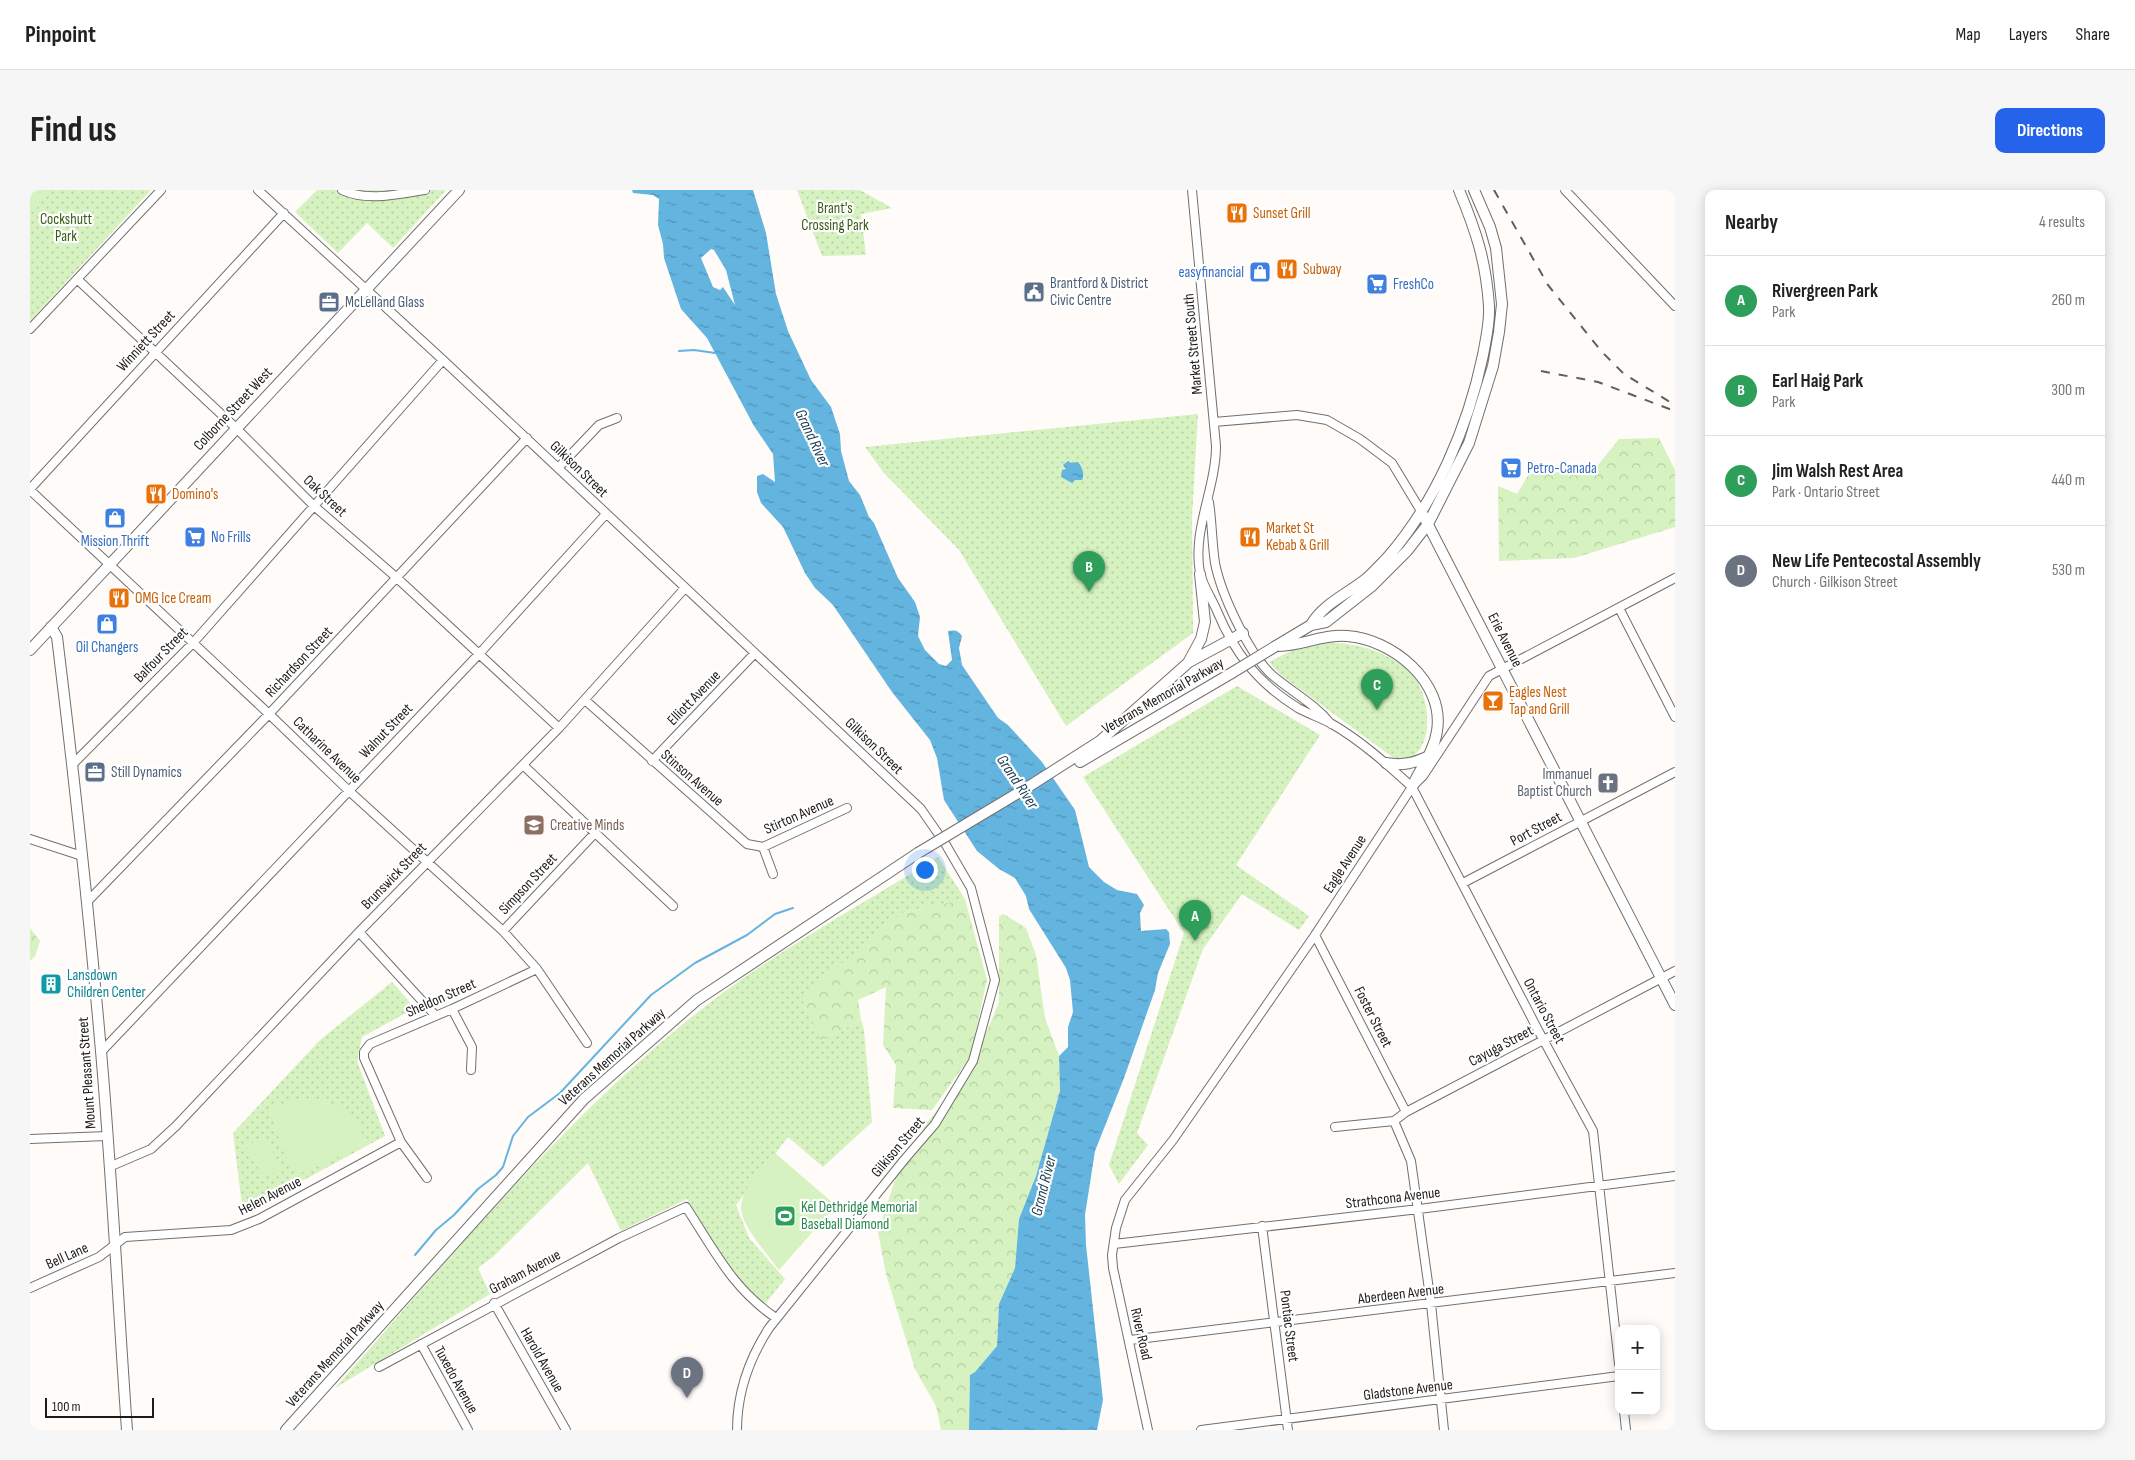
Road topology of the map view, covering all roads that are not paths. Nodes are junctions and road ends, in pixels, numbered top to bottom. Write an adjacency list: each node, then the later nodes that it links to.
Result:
1 (161, 190): 11 (street)
2 (258, 190): 10 (street, Gilkison Street)
3 (342, 190): 4 (street)
4 (425, 190)
5 (459, 190): 12 (main road, Colborne Street West)
6 (1192, 190): 18 (street, Market Street South)
7 (1459, 190): 25 (main road, Veterans Memorial Parkway)
8 (1474, 190): 27 (main road, Veterans Memorial Parkway)
9 (1565, 190): 13 (street)
10 (284, 213): 12 (street, Gilkison Street); 15 (street, Winniett Street)
11 (77, 278): 14 (street); 15 (street, Oak Street)
12 (367, 290): 16 (street, Gilkison Street); 19 (main road, Colborne Street West)
13 (1675, 306)
14 (30, 329)
15 (155, 352): 19 (street, Oak Street); 22 (street, Winniett Street)
16 (444, 360): 20 (street, Gilkison Street); 24 (street, Balfour Street)
17 (617, 418): 21 (street)
18 (1214, 422): 23 (street, Market Street South); 25 (street, Erie Avenue)
19 (236, 428): 24 (street, Oak Street); 28 (main road, Colborne Street West)
20 (527, 438): 21 (street, Gilkison Street); 30 (street, Richardson Street)
21 (558, 468): 26 (street, Gilkison Street)
22 (30, 490): 28 (street, Catharine Avenue)
23 (1209, 495): 29 (street, Market Street South); 36 (street, Market Street South)
24 (314, 506): 30 (street, Oak Street); 38 (street, Balfour Street)
25 (1421, 511): 27 (main road, Erie Avenue); 34 (main road, Veterans Memorial Parkway)
26 (606, 514): 32 (street, Gilkison Street); 42 (street, Walnut Street)
27 (1428, 524): 34 (main road, Veterans Memorial Parkway); 44 (main road, Erie Avenue)
28 (109, 564): 35 (main road, Colborne Street West); 38 (street, Catharine Avenue)
29 (1200, 574): 37 (street, Market Street South); 43 (main road)
30 (397, 578): 42 (street, Oak Street); 46 (street, Richardson Street)
31 (1675, 578): 33 (street, Eagle Avenue)
32 (685, 588): 41 (street, Gilkison Street); 45 (street, Brunswick Street)
33 (1619, 608): 44 (street, Eagle Avenue); 47 (street)
34 (1311, 625): 39 (main road, Veterans Memorial Parkway)
35 (51, 627): 40 (main road, Colborne Street West); 53 (main road, Mount Pleasant Street)
36 (1243, 632): 37 (main road); 48 (street, Market Street South)
37 (1229, 639): 43 (main road); 48 (street, Market Street South)
38 (193, 643): 46 (street, Catharine Avenue); 53 (street, Balfour Street)
39 (1276, 646): 50 (main road, Veterans Memorial Parkway, bridge); 51 (main road)
40 (30, 650)
41 (756, 653): 52 (street, Elliott Avenue); 102 (street, Gilkison Street)
42 (479, 654): 49 (street, Oak Street); 58 (street, Walnut Street)
43 (1189, 662): 50 (main road)
44 (1503, 668): 57 (street, Eagle Avenue); 60 (main road, Erie Avenue)
45 (585, 700): 49 (street, Brunswick Street); 52 (street, Stinson Avenue)
46 (270, 714): 58 (street, Catharine Avenue); 68 (street, Richardson Street)
47 (1675, 717)
48 (1331, 724): 54 (street, Ontario Street)
49 (559, 728): 55 (street, Brunswick Street)
50 (1102, 745): 113 (main road, Veterans Memorial Parkway, bridge)
51 (1430, 755): 54 (main road); 57 (main road)
52 (652, 761): 63 (street, Stinson Avenue)
53 (73, 764): 64 (main road, Mount Pleasant Street)
54 (1386, 764): 57 (street, Ontario Street)
55 (523, 765): 61 (street); 65 (street, Brunswick Street)
56 (1675, 772): 60 (street, Port Street)
57 (1412, 787): 67 (street, Ontario Street); 72 (street, Eagle Avenue)
58 (348, 790): 65 (street, Catharine Avenue); 81 (street, Walnut Street)
59 (847, 808): 63 (street, Stirton Avenue)
60 (1580, 821): 67 (street, Port Street); 75 (main road, Erie Avenue)
61 (594, 834): 69 (street); 70 (street, Simpson Street)
62 (30, 839): 64 (street)
63 (763, 847): 66 (street)
64 (82, 856): 68 (main road, Mount Pleasant Street)
65 (426, 863): 70 (street, Catharine Avenue); 71 (street, Brunswick Street)
66 (773, 874)
67 (1463, 883): 79 (street, Ontario Street)
68 (87, 902): 81 (main road, Mount Pleasant Street)
69 (673, 906)
70 (504, 931): 73 (street, Catharine Avenue)
71 (359, 932): 78 (street); 89 (street, Brunswick Street)
72 (1315, 935): 83 (street, Foster Street); 95 (street, Eagle Avenue)
73 (537, 969): 77 (street, Sheldon Street); 80 (street, Catharine Avenue)
74 (1675, 971): 75 (street, Cayuga Street)
75 (1662, 978): 76 (main road, Erie Avenue); 79 (street, Cayuga Street)
76 (1675, 1005)
77 (452, 1009): 78 (street, Sheldon Street); 82 (street)
78 (435, 1015): 88 (street, Sheldon Street)
79 (1543, 1040): 83 (street, Cayuga Street); 92 (street, Ontario Street)
80 (587, 1043)
81 (101, 1052): 86 (main road, Mount Pleasant Street)
82 (471, 1070)
83 (1406, 1112): 84 (street, Cayuga Street)
84 (1394, 1121): 85 (street); 93 (street)
85 (1335, 1127)
86 (107, 1136): 87 (street); 89 (main road, Mount Pleasant Street)
87 (30, 1139)
88 (401, 1142): 91 (street); 96 (street, Helen Avenue)
89 (109, 1167): 96 (main road, Mount Pleasant Street)
90 (1675, 1176): 92 (street, Strathcona Avenue)
91 (426, 1178)
92 (1599, 1184): 93 (street, Strathcona Avenue); 98 (street, Ontario Street)
93 (1418, 1209): 94 (street, Strathcona Avenue); 101 (street)
94 (1262, 1226): 95 (street, Strathcona Avenue); 103 (street, Pontiac Street)
95 (1114, 1244): 105 (street, River Road)
96 (114, 1246): 99 (street, Bell Lane); 112 (main road, Mount Pleasant Street)
97 (1675, 1273): 98 (street, Aberdeen Avenue)
98 (1610, 1282): 101 (street, Aberdeen Avenue); 104 (street, Ontario Street)
99 (30, 1288)
100 (494, 1303): 102 (street, Graham Avenue); 106 (street, Graham Avenue); 115 (street, Harold Avenue)
101 (1431, 1304): 103 (street, Aberdeen Avenue); 109 (street)
102 (776, 1318): 116 (street, Gilkison Street)
103 (1275, 1322): 105 (street, Aberdeen Avenue); 111 (street, Pontiac Street)
104 (1615, 1328)
105 (1130, 1340): 117 (street, River Road)
106 (421, 1344): 107 (street, Graham Avenue); 114 (street, Tuxedo Avenue)
107 (379, 1367)
108 (1615, 1377): 109 (street, Gladstone Avenue)
109 (1441, 1400): 111 (street, Gladstone Avenue); 120 (street)
110 (1624, 1415): 121 (street)
111 (1287, 1420): 118 (street, Gladstone Avenue); 119 (street, Pontiac Street)
112 (127, 1430)
113 (286, 1430)
114 (468, 1430)
115 (566, 1430)
116 (737, 1430)
117 (1148, 1430)
118 (1201, 1430)
119 (1288, 1430)
120 (1444, 1430)
121 (1626, 1430)

